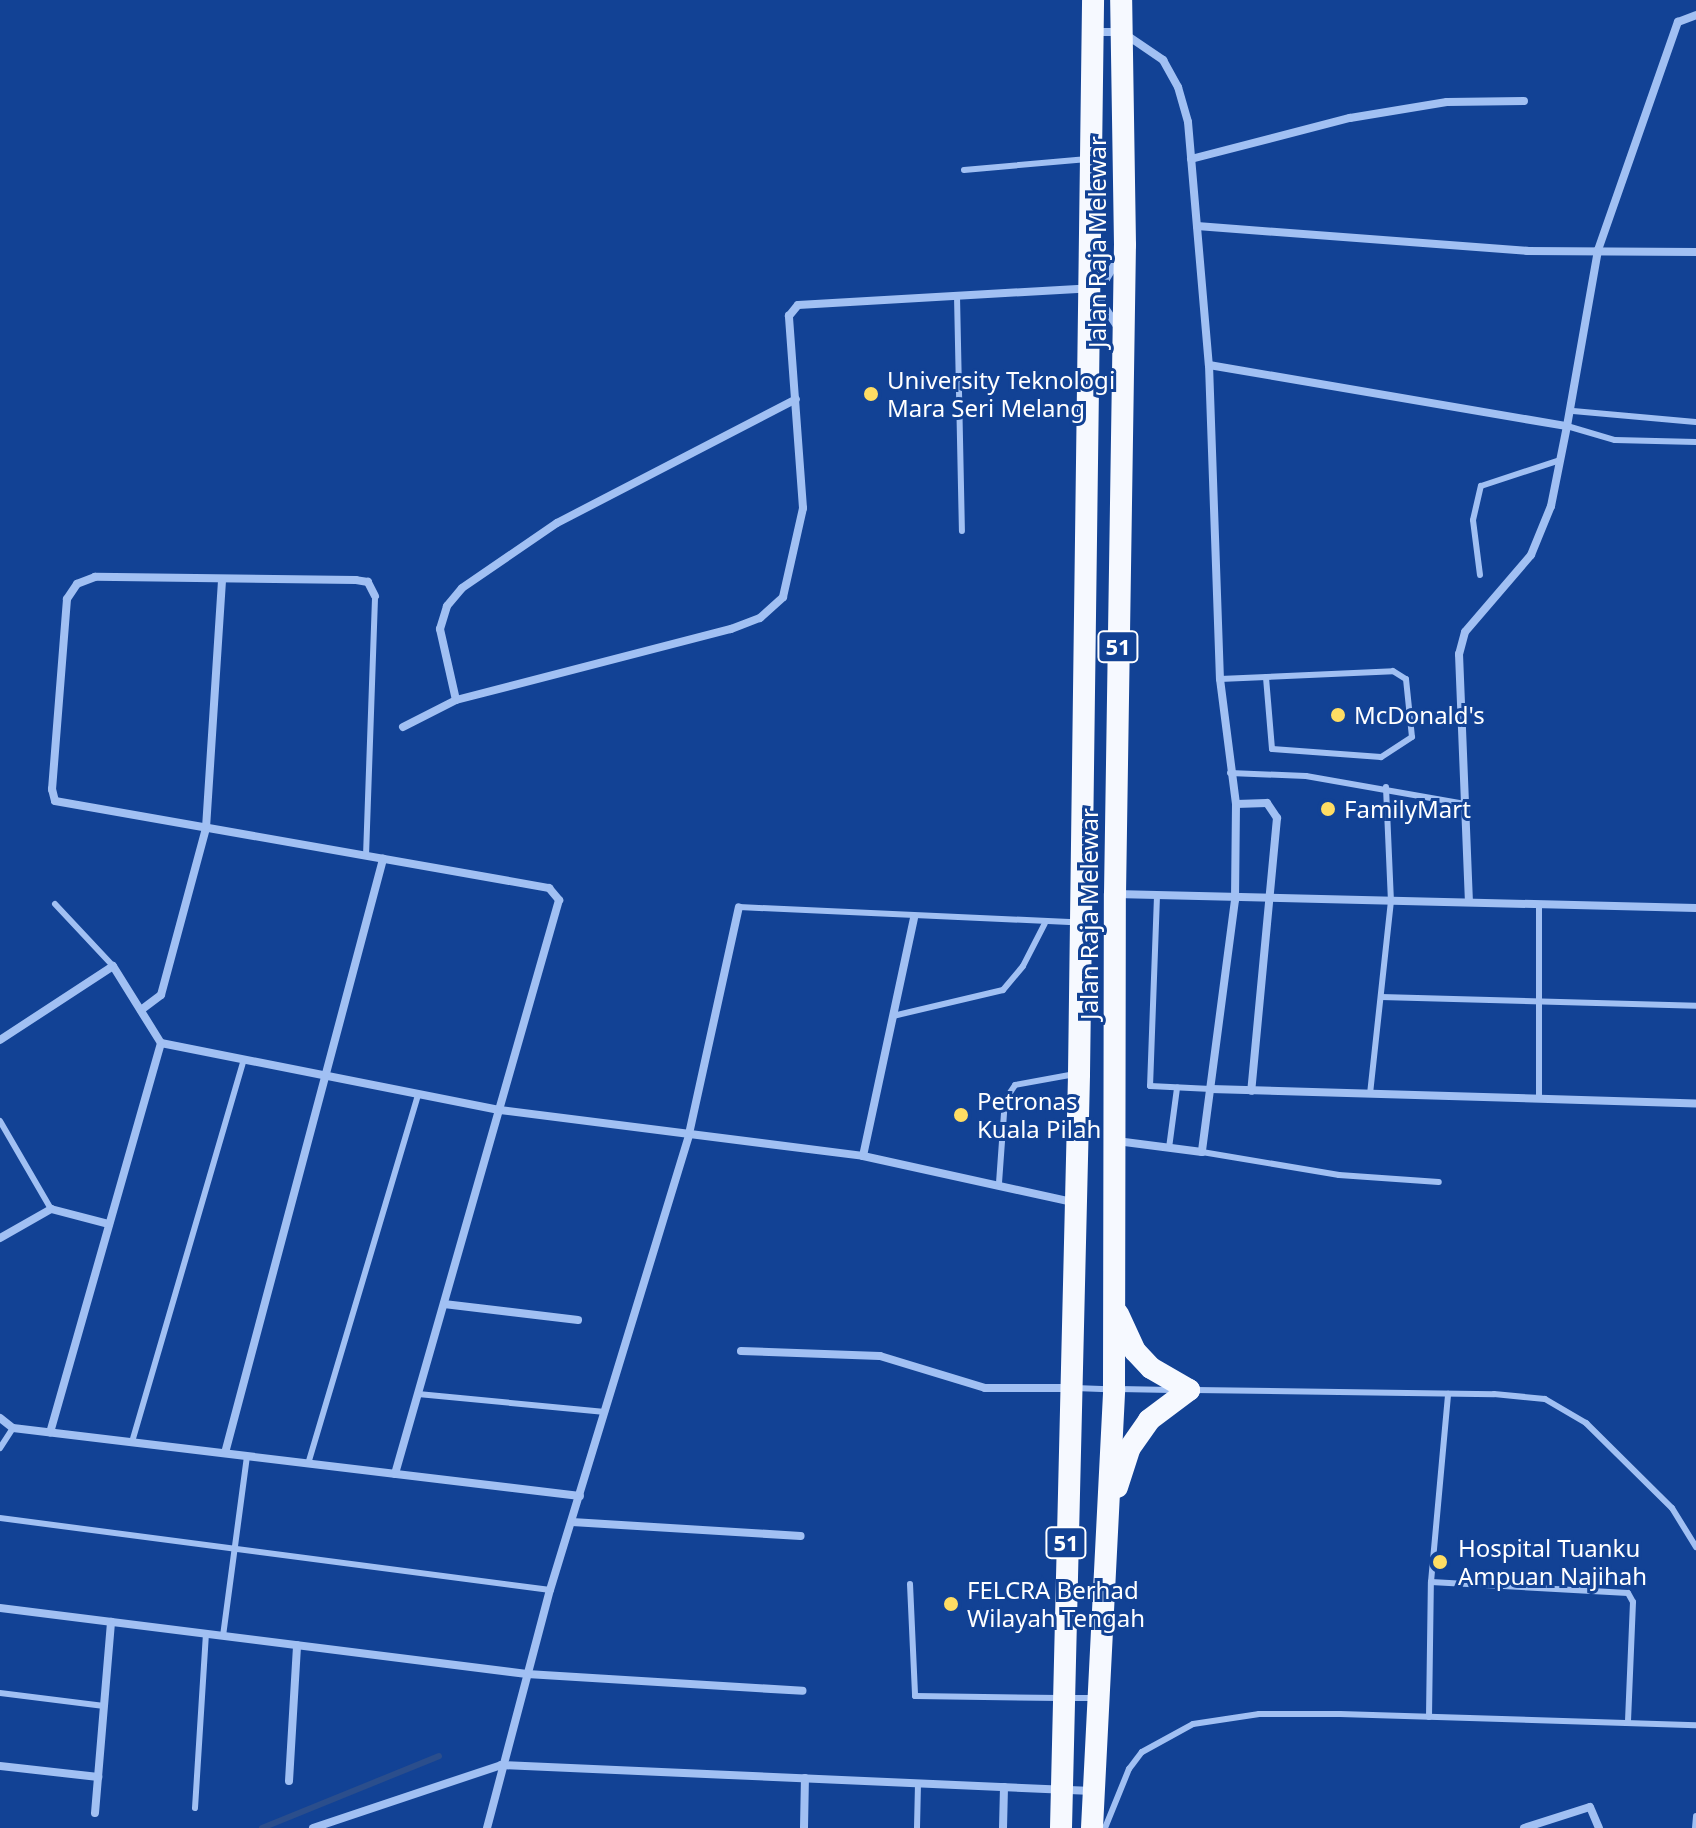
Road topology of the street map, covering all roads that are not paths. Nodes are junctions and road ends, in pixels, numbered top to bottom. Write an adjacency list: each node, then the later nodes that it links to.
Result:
1 (1093, 0): 4 (highway, Jalan Raja Melewar / 51)
2 (1121, 0): 5 (highway, Jalan Raja Melewar / 51)
3 (1696, 15): 12 (street)
4 (1092, 32): 5 (street); 7 (highway, Jalan Raja Melewar / 51)
5 (1122, 32): 8 (street); 11 (highway, Jalan Raja Melewar / 51)
6 (1524, 101): 8 (street)
7 (1092, 159): 9 (lane); 14 (highway, Jalan Raja Melewar / 51)
8 (1191, 159): 10 (street)
9 (964, 170)
10 (1197, 226): 12 (street); 17 (street)
11 (1125, 245): 14 (street); 16 (highway, Jalan Raja Melewar / 51)
12 (1598, 250): 13 (street); 21 (street)
13 (1696, 252)
14 (1091, 288): 15 (street); 16 (street); 19 (highway, Jalan Raja Melewar / 51)
15 (957, 296): 20 (street); 26 (lane)
16 (1123, 337): 18 (highway, Jalan Raja Melewar / 51)
17 (1209, 365): 23 (street); 31 (street)
18 (1124, 382): 19 (highway); 41 (highway, Jalan Raja Melewar / 51)
19 (1090, 383): 52 (highway, Jalan Raja Melewar / 51)
20 (796, 399): 32 (street); 32 (street)
21 (1573, 411): 22 (lane); 23 (street)
22 (1696, 422)
23 (1567, 426): 24 (lane); 25 (street)
24 (1696, 442)
25 (1560, 460): 27 (lane); 37 (street)
26 (962, 531)
27 (1480, 575)
28 (222, 582): 29 (street); 38 (street); 38 (street)
29 (375, 596): 39 (lane)
30 (1266, 677): 30 (lane); 31 (lane)
31 (1220, 679): 34 (street)
32 (456, 700): 33 (street)
33 (403, 727)
34 (1230, 773): 35 (lane); 36 (street)
35 (1386, 787): 37 (lane); 45 (lane)
36 (1236, 804): 43 (street); 44 (street)
37 (1464, 804): 46 (street)
38 (206, 828): 39 (street); 58 (street)
39 (366, 856): 40 (street)
40 (383, 859): 64 (street); 72 (street)
41 (1115, 894): 42 (street); 77 (highway, Jalan Raja Melewar / 51)
42 (1157, 896): 43 (street); 65 (lane)
43 (1235, 900): 44 (street); 66 (street)
44 (1272, 901): 45 (street); 67 (street)
45 (1391, 902): 46 (street); 55 (lane)
46 (1469, 902): 48 (street)
47 (55, 904): 54 (lane)
48 (1539, 906): 50 (street); 56 (lane)
49 (739, 907): 51 (lane); 74 (street)
50 (1696, 908)
51 (914, 918): 53 (lane); 59 (street)
52 (1079, 922): 53 (lane); 63 (highway, Jalan Raja Melewar / 51)
53 (1045, 923): 59 (lane)
54 (113, 966): 58 (street); 60 (street)
55 (1381, 997): 56 (lane); 69 (lane)
56 (1539, 1001): 57 (lane); 70 (lane)
57 (1696, 1006)
58 (141, 1010): 61 (street)
59 (893, 1016): 80 (street)
60 (0, 1040)
61 (161, 1043): 62 (street); 85 (street)
62 (244, 1060): 64 (street); 100 (lane)
63 (1079, 1074): 82 (lane); 83 (highway, Jalan Raja Melewar / 51)
64 (328, 1076): 68 (street); 102 (street)
65 (1177, 1088): 66 (lane); 78 (lane)
66 (1211, 1089): 67 (street); 79 (street)
67 (1251, 1091): 69 (street)
68 (418, 1094): 72 (street); 104 (lane)
69 (1370, 1095): 70 (street)
70 (1539, 1099): 71 (street)
71 (1696, 1103)
72 (500, 1110): 74 (street); 88 (street)
73 (0, 1121): 75 (lane)
74 (689, 1134): 80 (street); 96 (street)
75 (8, 1135): 76 (lane); 84 (lane)
76 (0, 1140)
77 (1114, 1141): 78 (street); 87 (highway, Jalan Raja Melewar / 51)
78 (1169, 1148): 79 (street)
79 (1202, 1152): 81 (lane)
80 (863, 1156): 82 (street)
81 (1439, 1182)
82 (999, 1183): 83 (street)
83 (1073, 1202): 91 (highway, Jalan Raja Melewar / 51)
84 (51, 1209): 85 (street); 86 (street)
85 (109, 1224): 99 (street)
86 (0, 1238)
87 (1114, 1294): 92 (highway, Jalan Raja Melewar / 51); 93 (highway)
88 (444, 1304): 89 (street); 94 (street)
89 (578, 1320)
90 (741, 1351): 91 (street)
91 (1068, 1388): 92 (lane); 124 (highway, Jalan Raja Melewar / 51)
92 (1114, 1389): 93 (lane); 109 (highway, Jalan Raja Melewar / 51)
93 (1189, 1390): 95 (lane); 109 (highway)
94 (418, 1394): 96 (lane); 105 (street)
95 (1448, 1394): 111 (lane); 113 (lane)
96 (605, 1412): 106 (street)
97 (0, 1418): 98 (street)
98 (13, 1428): 99 (street); 101 (lane)
99 (50, 1432): 100 (street)
100 (132, 1442): 102 (street)
101 (0, 1448)
102 (225, 1453): 103 (street)
103 (247, 1456): 104 (street); 112 (lane)
104 (308, 1464): 105 (street)
105 (395, 1474): 106 (street)
106 (580, 1496): 108 (street)
107 (0, 1518): 112 (lane)
108 (572, 1522): 110 (street); 115 (street)
109 (1106, 1523): 125 (highway, Jalan Raja Melewar / 51)
110 (801, 1536)
111 (1696, 1547)
112 (233, 1549): 115 (lane); 119 (lane)
113 (1431, 1582): 127 (lane); 128 (lane)
114 (910, 1584): 124 (lane)
115 (550, 1590): 121 (street)
116 (0, 1608): 117 (street)
117 (111, 1622): 118 (street); 126 (street)
118 (206, 1634): 119 (street); 139 (lane)
119 (223, 1636): 120 (street)
120 (297, 1645): 121 (street); 134 (street)
121 (527, 1674): 122 (street); 130 (street)
122 (802, 1691)
123 (0, 1693): 126 (lane)
124 (1063, 1698): 125 (lane); 137 (highway, Jalan Raja Melewar / 51)
125 (1098, 1698): 138 (highway, Jalan Raja Melewar / 51)
126 (104, 1706): 132 (street)
127 (1429, 1717): 128 (lane); 149 (lane)
128 (1628, 1723): 129 (lane)
129 (1696, 1725)
130 (501, 1765): 133 (street); 142 (street); 143 (street)
131 (0, 1766): 132 (street)
132 (98, 1777): 140 (street)
133 (805, 1778): 135 (street); 144 (street)
134 (289, 1781)
135 (918, 1783): 136 (street); 145 (lane)
136 (1004, 1787): 137 (street); 146 (street)
137 (1062, 1789): 138 (street); 147 (highway, Jalan Raja Melewar / 51)
138 (1093, 1791): 148 (highway, Jalan Raja Melewar / 51)
139 (195, 1808)
140 (95, 1813)
141 (1696, 1816): 152 (lane)
142 (313, 1828)
143 (487, 1828)
144 (804, 1828)
145 (917, 1828)
146 (1003, 1828)
147 (1061, 1828)
148 (1092, 1828)
149 (1105, 1828)
150 (1524, 1828): 151 (street)
151 (1599, 1828)
152 (1695, 1828)

